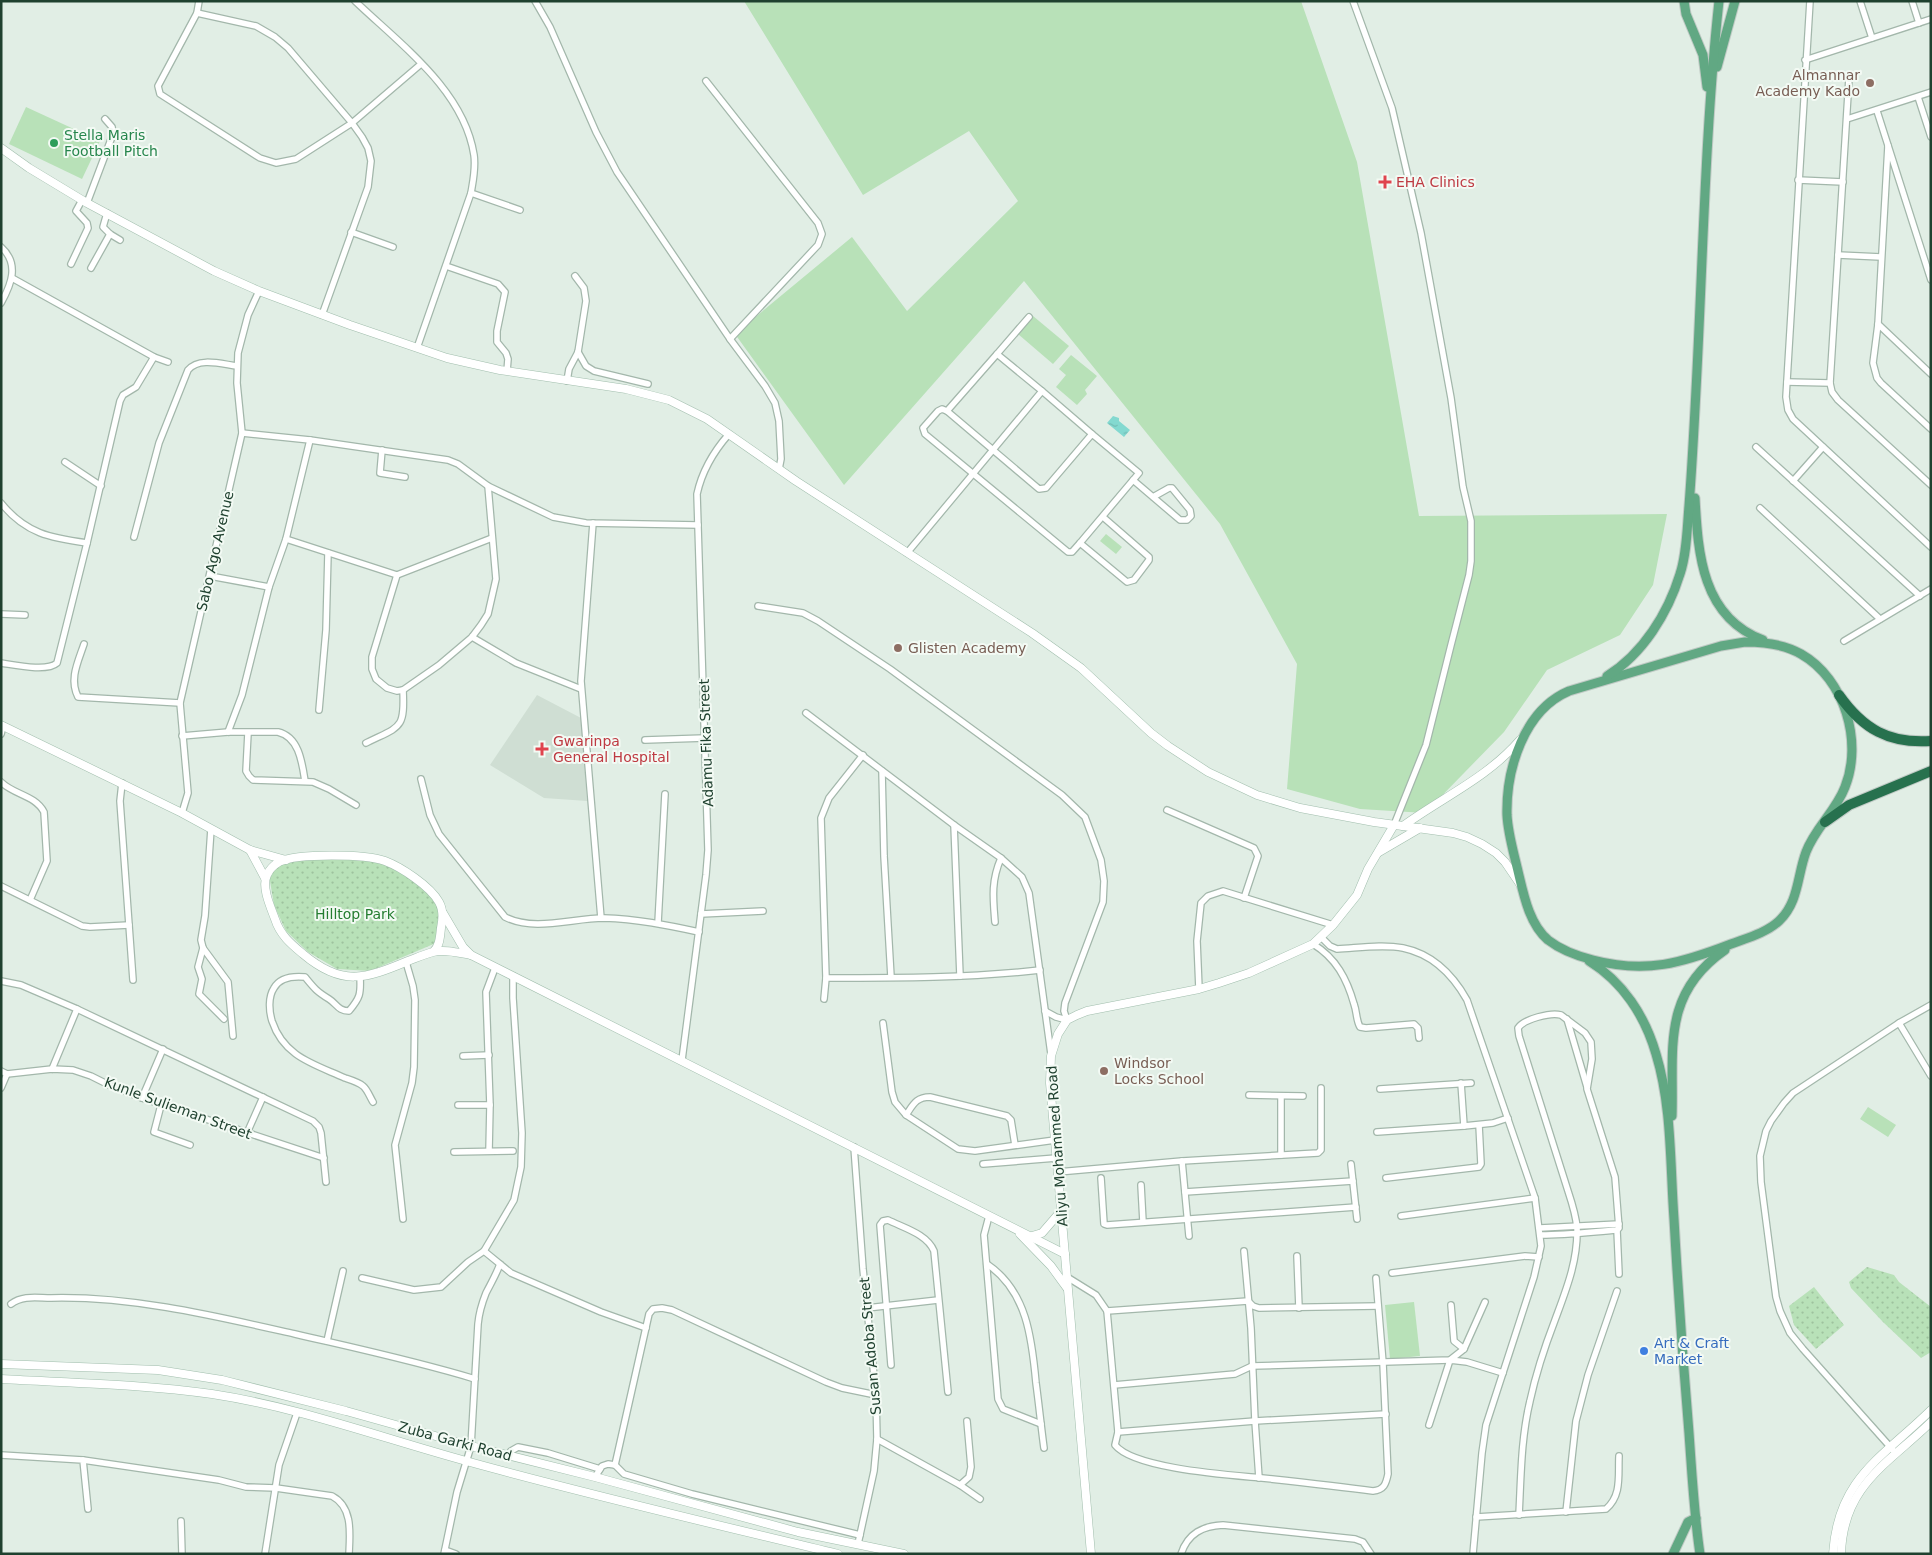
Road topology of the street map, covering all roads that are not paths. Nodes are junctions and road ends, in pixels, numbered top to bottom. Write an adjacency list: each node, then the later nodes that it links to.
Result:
1 (198, 1): 11 (street)
2 (355, 1): 16 (street)
3 (535, 1): 54 (street)
4 (1353, 1): 146 (street)
5 (1684, 1): 26 (main road)
6 (1719, 1): 19 (main road)
7 (1735, 1): 19 (main road)
8 (1810, 1): 15 (street)
9 (1860, 1): 14 (street)
10 (1912, 1): 13 (street)
11 (197, 13): 25 (street); 25 (street)
12 (1931, 18): 13 (street)
13 (1919, 22): 14 (street)
14 (1872, 38): 15 (street)
15 (1806, 60): 30 (street)
16 (421, 64): 25 (street); 32 (street)
17 (1850, 78): 24 (street)
18 (706, 81): 54 (street)
19 (1712, 84): 26 (main road)
20 (1931, 92): 21 (street)
21 (1918, 97): 22 (street); 27 (street)
22 (1877, 111): 24 (street); 28 (street)
23 (105, 119): 33 (street)
24 (1847, 120): 31 (street)
25 (352, 123): 36 (street)
26 (1709, 131): 79 (main road)
27 (1931, 137)
28 (1888, 146): 42 (street); 48 (street)
29 (1, 148): 33 (street)
30 (1798, 180): 31 (street); 64 (street)
31 (1843, 182): 41 (street)
32 (471, 193): 34 (street); 44 (street)
33 (84, 201): 35 (street); 43 (street)
34 (520, 210)
35 (107, 214): 37 (street); 49 (street)
36 (352, 232): 40 (street); 51 (street)
37 (110, 234): 38 (street); 45 (street)
38 (120, 240)
39 (1, 247): 47 (street)
40 (394, 247)
41 (1838, 255): 42 (street); 65 (street)
42 (1881, 257): 53 (street)
43 (71, 264)
44 (446, 266): 55 (street); 61 (street)
45 (91, 268)
46 (575, 276): 56 (street)
47 (12, 278): 50 (street); 58 (street)
48 (1931, 280)
49 (259, 291): 51 (street); 60 (street, Sabo Ago Avenue)
50 (1, 303)
51 (322, 314): 55 (street)
52 (1029, 317): 57 (street)
53 (1878, 324): 62 (street); 69 (street)
54 (730, 339): 80 (street)
55 (417, 348): 61 (street)
56 (578, 352): 63 (street); 66 (street)
57 (997, 354): 67 (street); 68 (street)
58 (154, 357): 59 (street); 86 (street)
59 (168, 362)
60 (237, 366): 70 (street, Sabo Ago Avenue); 94 (street)
61 (507, 371): 63 (street)
62 (1931, 374)
63 (567, 381): 71 (street)
64 (1788, 382): 65 (street); 75 (street)
65 (1830, 383): 85 (street)
66 (648, 384)
67 (1042, 391): 72 (street); 77 (street)
68 (947, 411): 77 (street); 81 (street)
69 (1931, 429)
70 (242, 433): 73 (street); 103 (street, Sabo Ago Avenue)
71 (729, 434): 80 (street); 93 (street, Adamu Fika Street)
72 (1092, 434): 77 (street); 83 (street)
73 (310, 440): 76 (street); 96 (street)
74 (1756, 447): 84 (street)
75 (1823, 447): 84 (street); 99 (street)
76 (382, 450): 82 (street); 87 (street)
77 (992, 450): 81 (street)
78 (65, 462): 86 (street)
79 (1693, 462): 114 (main road); 116 (main road)
80 (778, 469): 101 (street)
81 (973, 473): 98 (street); 101 (street)
82 (405, 477)
83 (1133, 480): 88 (street); 91 (street)
84 (1793, 480): 106 (street)
85 (1931, 485)
86 (101, 486): 97 (street)
87 (488, 486): 92 (street); 95 (street)
88 (1153, 497): 88 (street)
89 (1, 503): 97 (street)
90 (1760, 508): 110 (street)
91 (1103, 517): 98 (street); 98 (street)
92 (593, 523): 93 (street); 117 (street)
93 (698, 525): 129 (street, Adamu Fika Street)
94 (134, 537)
95 (492, 538): 102 (street); 111 (street)
96 (286, 539): 100 (street); 104 (street)
97 (88, 543): 115 (street)
98 (1080, 543)
99 (1931, 547)
100 (328, 553): 102 (street); 121 (street)
101 (907, 553): 146 (street)
102 (397, 575): 118 (street)
103 (210, 576): 104 (street); 120 (street, Sabo Ago Avenue)
104 (270, 587): 124 (street)
105 (1931, 590): 106 (street)
106 (1920, 596): 110 (street)
107 (758, 606): 192 (street)
108 (1, 614): 109 (street)
109 (25, 615)
110 (1880, 619): 112 (street)
111 (472, 637): 117 (street); 118 (street)
112 (1844, 641)
113 (84, 644): 120 (street)
114 (1773, 644): 116 (main road); 119 (main road)
115 (1, 663)
116 (1591, 683): 128 (main road)
117 (582, 689): 162 (street)
118 (403, 690): 132 (street)
119 (1839, 695): 131 (highway); 144 (main road)
120 (180, 703): 127 (street, Sabo Ago Avenue)
121 (319, 710)
122 (806, 713): 133 (street)
123 (2, 725): 126 (street); 139 (street)
124 (228, 732): 125 (street); 127 (street)
125 (248, 732): 137 (street); 137 (street)
126 (1, 734)
127 (182, 736): 143 (street, Sabo Ago Avenue)
128 (1523, 737): 147 (street); 155 (main road)
129 (705, 738): 130 (street); 161 (street, Adamu Fika Street)
130 (645, 740)
131 (1931, 740)
132 (366, 743)
133 (863, 755): 134 (street); 182 (street)
134 (882, 771): 145 (street); 181 (street)
135 (1931, 771): 144 (highway)
136 (422, 779): 162 (street)
137 (305, 781): 141 (street)
138 (1, 782): 158 (street)
139 (122, 783): 143 (street); 165 (street)
140 (666, 794): 164 (street)
141 (356, 805)
142 (1166, 810): 157 (street)
143 (182, 813): 149 (street)
144 (1825, 822): 169 (main road)
145 (954, 825): 152 (street); 179 (street)
146 (1394, 825): 147 (street); 151 (street)
147 (1403, 826): 148 (street)
148 (1420, 828): 151 (street); 155 (street)
149 (211, 829): 150 (street); 171 (street)
150 (250, 850): 153 (street); 154 (street)
151 (1376, 854): 166 (street)
152 (1001, 858): 163 (street); 177 (street)
153 (286, 860): 154 (street); 159 (street)
154 (265, 878): 180 (street)
155 (1521, 885): 174 (main road)
156 (1, 886): 158 (street)
157 (1244, 898): 166 (street); 185 (street)
158 (30, 900): 165 (street)
159 (441, 910): 172 (street); 173 (street)
160 (762, 912): 161 (street)
161 (702, 914): 167 (street, Adamu Fika Street)
162 (601, 918): 164 (street)
163 (995, 922)
164 (658, 923): 167 (street)
165 (129, 925): 183 (street)
166 (1333, 926): 168 (street)
167 (699, 932): 201 (street, Adamu Fika Street)
168 (1322, 938): 170 (street); 221 (street)
169 (1737, 942): 174 (main road); 230 (main road)
170 (1313, 944): 185 (street); 196 (street)
171 (203, 948): 190 (street); 195 (street)
172 (433, 952): 173 (street); 175 (street)
173 (471, 955): 176 (street)
174 (1580, 956): 230 (main road)
175 (406, 962): 180 (street); 252 (street)
176 (495, 968): 178 (street); 198 (street)
177 (1040, 970): 179 (street); 189 (street)
178 (513, 976): 201 (street); 262 (street)
179 (960, 976): 181 (street)
180 (360, 977): 216 (street)
181 (891, 977): 182 (street)
182 (826, 978): 186 (street)
183 (133, 980)
184 (1, 981): 188 (street)
185 (1199, 989): 192 (street)
186 (824, 999)
187 (1931, 1005): 193 (street)
188 (77, 1009): 197 (street); 202 (street)
189 (1045, 1010): 192 (street); 200 (street)
190 (224, 1019)
191 (1567, 1019): 210 (street); 210 (street); 258 (street)
192 (1067, 1020): 200 (street, Aliyu Mohammed Road)
193 (1899, 1023): 204 (street); 313 (street)
194 (883, 1024): 220 (street)
195 (233, 1036)
196 (1419, 1038)
197 (163, 1049): 214 (street); 215 (street)
198 (489, 1055): 199 (street); 219 (street)
199 (463, 1056)
200 (1051, 1056): 226 (street, Aliyu Mohammed Road)
201 (682, 1060): 229 (street)
202 (52, 1069): 203 (street, Kunle Sulieman Street); 215 (street, Kunle Sulieman Street)
203 (4, 1072): 207 (street)
204 (1931, 1076)
205 (1462, 1083): 206 (street); 209 (street); 223 (street)
206 (1471, 1083)
207 (1, 1088)
208 (1321, 1088): 234 (street)
209 (1380, 1089)
210 (1588, 1089): 256 (street)
211 (1249, 1095): 212 (street)
212 (1281, 1096): 213 (street); 234 (street)
213 (1303, 1096)
214 (263, 1097): 225 (street); 235 (street)
215 (142, 1098): 217 (street, Kunle Sulieman Street)
216 (373, 1102)
217 (162, 1104): 225 (street, Kunle Sulieman Street); 227 (street)
218 (458, 1104): 219 (street)
219 (490, 1104): 231 (street)
220 (906, 1115): 228 (street); 228 (street)
221 (1508, 1118): 222 (street); 247 (street)
222 (1479, 1125): 223 (street); 242 (street)
223 (1464, 1126): 224 (street)
224 (1377, 1132)
225 (247, 1133): 235 (street, Kunle Sulieman Street)
226 (1055, 1140): 228 (street); 236 (street, Aliyu Mohammed Road)
227 (190, 1145)
228 (1015, 1146)
229 (854, 1147): 250 (street); 284 (street, Susan Adoba Street)
230 (1670, 1149): 330 (main road)
231 (489, 1151): 232 (street); 233 (street)
232 (513, 1151)
233 (454, 1152)
234 (1281, 1155): 237 (street)
235 (324, 1158): 244 (street)
236 (1056, 1158): 238 (street); 240 (street, Aliyu Mohammed Road)
237 (1182, 1161): 240 (street); 246 (street)
238 (983, 1164)
239 (1351, 1164): 243 (street)
240 (1058, 1172): 249 (street, Aliyu Mohammed Road)
241 (1102, 1178): 255 (street)
242 (1386, 1178)
243 (1353, 1180): 246 (street); 248 (street)
244 (326, 1182)
245 (1141, 1185): 255 (street)
246 (1186, 1192): 254 (street)
247 (1535, 1198): 251 (street); 259 (street)
248 (1356, 1207): 253 (street); 254 (street)
249 (1061, 1211): 260 (street); 264 (street, Aliyu Mohammed Road)
250 (989, 1216): 257 (street); 268 (street)
251 (1401, 1216)
252 (403, 1219)
253 (1358, 1219)
254 (1188, 1220): 255 (street); 261 (street)
255 (1143, 1222)
256 (1618, 1227): 258 (street); 271 (street)
257 (1015, 1229): 260 (street); 276 (street)
258 (1577, 1230): 259 (street); 328 (street)
259 (1540, 1232): 266 (street)
260 (1030, 1236): 264 (street)
261 (1189, 1236)
262 (484, 1251): 267 (street); 273 (street)
263 (1244, 1251): 278 (street)
264 (1065, 1254): 272 (street, Aliyu Mohammed Road)
265 (1297, 1256): 285 (street)
266 (1539, 1258): 270 (street); 295 (street)
267 (500, 1264): 287 (street); 297 (street)
268 (987, 1264): 307 (street); 307 (street)
269 (343, 1271): 288 (street)
270 (1392, 1273)
271 (1619, 1274)
272 (1067, 1277): 276 (street, Aliyu Mohammed Road); 286 (street)
273 (362, 1278)
274 (1376, 1278): 282 (street)
275 (1617, 1291): 327 (street)
276 (1068, 1292): 341 (street, Aliyu Mohammed Road)
277 (938, 1300): 281 (street); 281 (street); 299 (street)
278 (1248, 1302): 285 (street); 286 (street); 294 (street)
279 (1485, 1302): 289 (street)
280 (11, 1304): 288 (street)
281 (888, 1306): 284 (street); 293 (street)
282 (1378, 1306): 285 (street); 292 (street)
283 (1451, 1306): 289 (street)
284 (867, 1308): 300 (street, Susan Adoba Street)
285 (1299, 1308)
286 (1107, 1311): 298 (street)
287 (646, 1328): 300 (street); 319 (street)
288 (326, 1341): 297 (street)
289 (1464, 1349): 290 (street)
290 (1450, 1360): 292 (street); 295 (street); 308 (street)
291 (1, 1364): 311 (street, Zuba Garki Road)
292 (1383, 1364): 294 (street); 303 (street)
293 (891, 1365)
294 (1252, 1366): 298 (street); 305 (street)
295 (1503, 1373): 329 (street)
296 (1, 1379): 302 (street, Zuba Garki Road)
297 (475, 1379): 311 (street)
298 (1114, 1385): 309 (street)
299 (948, 1392)
300 (876, 1395): 310 (street, Susan Adoba Street)
301 (1931, 1410): 313 (street)
302 (297, 1413): 318 (street, Zuba Garki Road); 324 (street)
303 (1386, 1414): 305 (street); 322 (street)
304 (967, 1420): 323 (street)
305 (1255, 1421): 309 (street); 322 (street)
306 (1931, 1422): 313 (street)
307 (1041, 1424): 312 (street)
308 (1429, 1425)
309 (1118, 1432): 322 (street)
310 (878, 1439): 323 (street); 332 (street, Susan Adoba Street)
311 (471, 1446): 315 (street, Zuba Garki Road); 318 (street)
312 (1044, 1448)
313 (1893, 1450): 347 (street); 348 (street)
314 (1, 1456): 317 (street)
315 (508, 1456): 320 (street); 321 (street, Zuba Garki Road)
316 (1618, 1456): 327 (street)
317 (83, 1460): 324 (street); 326 (street)
318 (467, 1462): 334 (street); 339 (street, Zuba Garki Road)
319 (615, 1465): 320 (street); 332 (street)
320 (600, 1469): 321 (street)
321 (595, 1477): 333 (street, Zuba Garki Road)
322 (1260, 1478)
323 (960, 1486): 325 (street)
324 (276, 1488): 336 (street); 337 (street)
325 (980, 1499)
326 (88, 1509)
327 (1566, 1512): 328 (street)
328 (1518, 1515): 329 (street)
329 (1476, 1517): 344 (street)
330 (1696, 1518): 345 (main road); 346 (main road)
331 (181, 1521): 335 (street)
332 (860, 1535): 333 (street, Susan Adoba Street)
333 (858, 1544): 340 (street, Zuba Garki Road)
334 (445, 1552): 338 (street)
335 (182, 1554)
336 (265, 1554)
337 (349, 1554)
338 (456, 1554)
339 (838, 1554)
340 (904, 1554)
341 (1091, 1554)
342 (1182, 1554): 343 (street)
343 (1371, 1554)
344 (1473, 1554)
345 (1673, 1554)
346 (1700, 1554)
347 (1833, 1554)
348 (1841, 1554)

